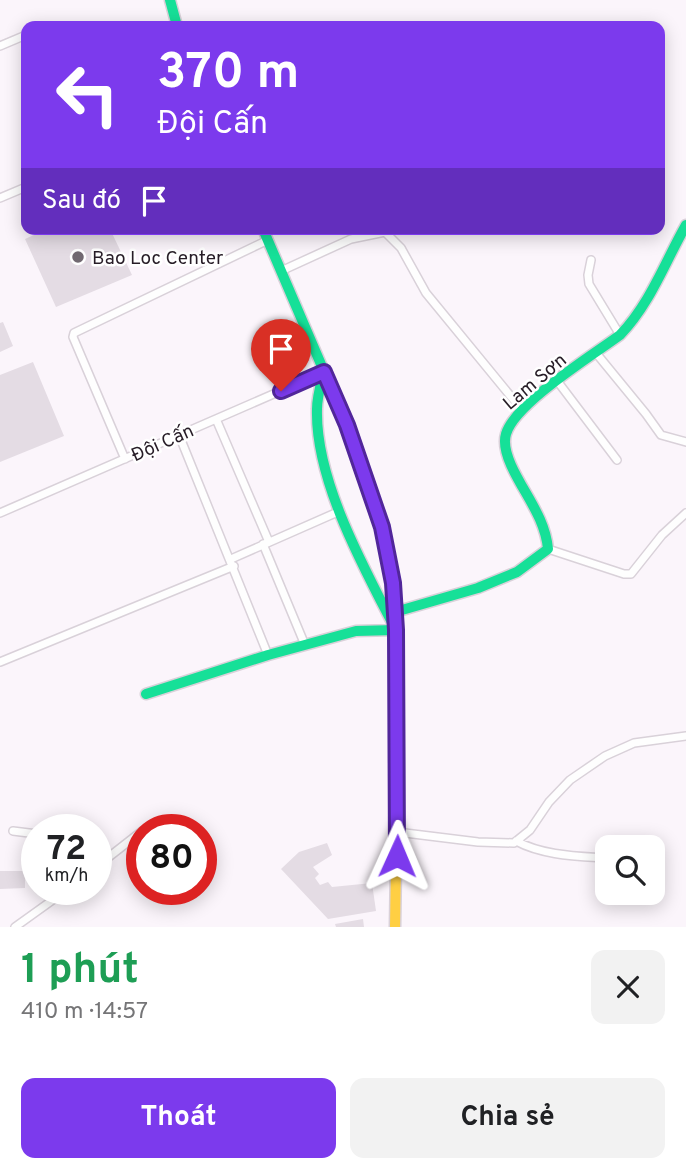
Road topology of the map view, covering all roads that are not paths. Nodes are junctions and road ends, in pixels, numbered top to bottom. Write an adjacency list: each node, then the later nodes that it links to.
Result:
1 (170, 0): 2 (main road)
2 (176, 21)
3 (21, 37): 4 (street)
4 (0, 46)
5 (21, 189): 6 (street)
6 (0, 198)
7 (686, 225): 14 (main road, Lam Sơn)
8 (266, 235): 11 (main road)
9 (370, 235): 13 (street)
10 (388, 235): 18 (street)
11 (268, 240): 13 (main road); 22 (street)
12 (591, 260): 14 (street)
13 (281, 271): 16 (main road)
14 (620, 335): 15 (main road, Lam Sơn)
15 (596, 353): 17 (main road, Lam Sơn); 21 (street)
16 (324, 372): 19 (street, Đội Cấn); 24 (main road); 30 (main road)
17 (558, 382): 18 (main road, Lam Sơn); 23 (street)
18 (522, 410): 28 (main road, Lam Sơn)
19 (216, 419): 20 (street, Đội Cấn); 27 (street)
20 (179, 435): 22 (street, Đội Cấn); 29 (street)
21 (686, 442)
22 (125, 459): 25 (street, Đội Cấn)
23 (617, 460)
24 (340, 511): 27 (street); 31 (main road)
25 (0, 513)
26 (686, 513): 28 (street)
27 (266, 543): 29 (street); 32 (street)
28 (548, 549): 30 (main road)
29 (232, 562): 33 (street); 34 (street)
30 (395, 612): 31 (main road)
31 (396, 630): 32 (main road); 39 (main road)
32 (305, 645): 33 (main road)
33 (268, 655): 35 (main road)
34 (0, 662)
35 (146, 694)
36 (686, 736): 40 (street)
37 (13, 831): 38 (street)
38 (21, 832)
39 (397, 832): 40 (street); 46 (main road)
40 (516, 841): 43 (street)
41 (126, 843): 42 (street)
42 (112, 854)
43 (595, 857)
44 (46, 905): 45 (street)
45 (15, 927)
46 (395, 927)

